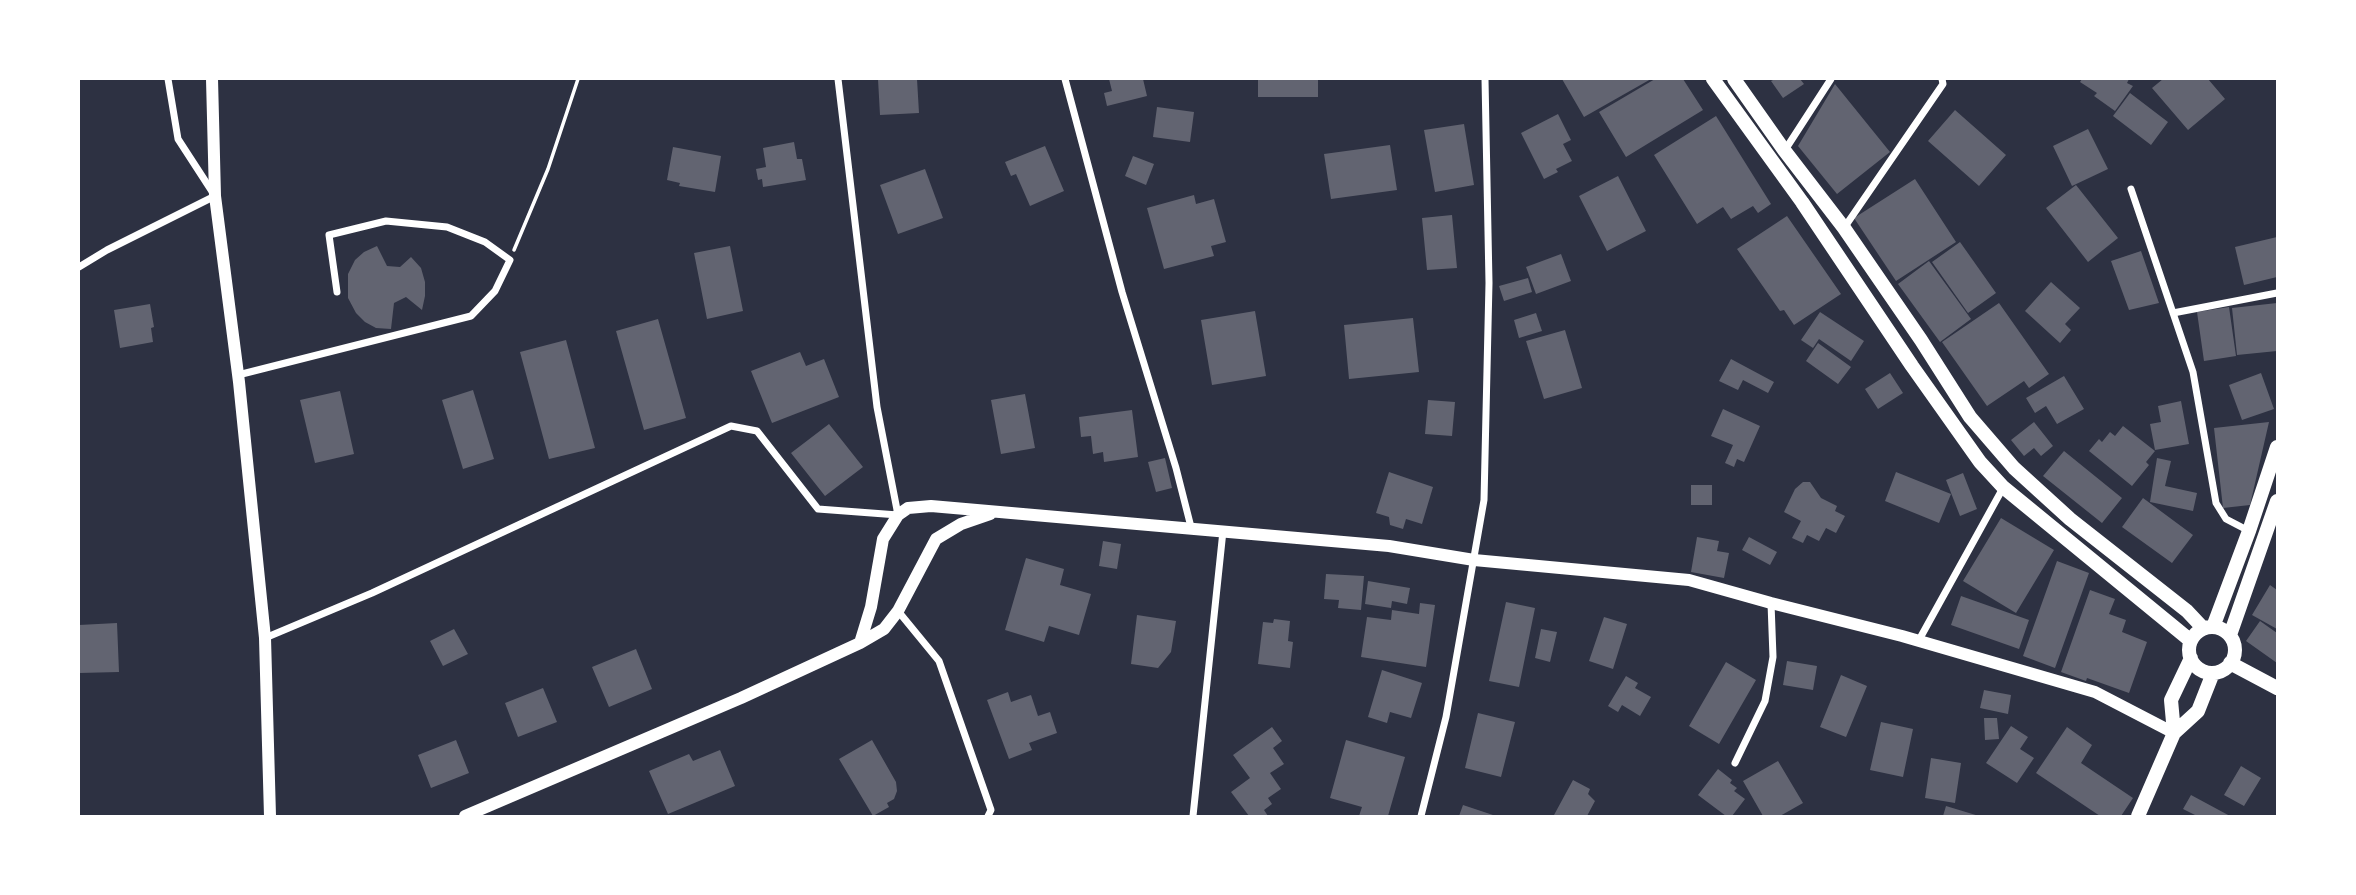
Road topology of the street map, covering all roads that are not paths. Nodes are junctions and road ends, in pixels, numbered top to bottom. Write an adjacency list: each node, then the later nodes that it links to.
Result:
1 (168, 79): 12 (street)
2 (212, 79): 12 (street)
3 (838, 79): 23 (street)
4 (1065, 79): 24 (street)
5 (1485, 79): 27 (street)
6 (1713, 79): 20 (main road)
7 (1734, 79): 10 (main road)
8 (1831, 79): 10 (street)
9 (1942, 79): 13 (street)
10 (1784, 150): 13 (main road)
11 (2131, 189): 17 (street)
12 (215, 196): 14 (street); 18 (street)
13 (1844, 228): 30 (main road)
14 (79, 267)
15 (337, 292): 18 (street)
16 (2277, 293): 17 (street)
17 (2173, 313): 26 (street)
18 (238, 375): 32 (street)
19 (2277, 447): 26 (main road)
20 (2003, 487): 33 (street); 34 (main road)
21 (2277, 501): 31 (main road)
22 (994, 512): 23 (street); 24 (street); 29 (street)
23 (898, 515): 32 (street); 35 (street)
24 (1191, 527): 25 (street)
25 (1223, 531): 27 (street); 45 (street)
26 (2249, 531): 30 (main road)
27 (1474, 560): 28 (street); 46 (street)
28 (1771, 603): 33 (street); 41 (street)
29 (898, 611): 35 (street); 44 (street)
30 (2208, 628): 31 (main road); 34 (main road)
31 (2230, 635): 37 (main road)
32 (265, 638): 42 (street)
33 (1919, 640): 40 (street)
34 (2191, 641): 36 (main road)
35 (860, 643): 43 (street)
36 (2191, 658): 38 (main road); 40 (main road)
37 (2230, 663): 38 (main road); 39 (main road)
38 (2213, 673): 40 (main road)
39 (2277, 688)
40 (2174, 733): 47 (main road)
41 (1735, 763)
42 (270, 816)
43 (465, 816)
44 (988, 816)
45 (1194, 816)
46 (1421, 816)
47 (2138, 816)

